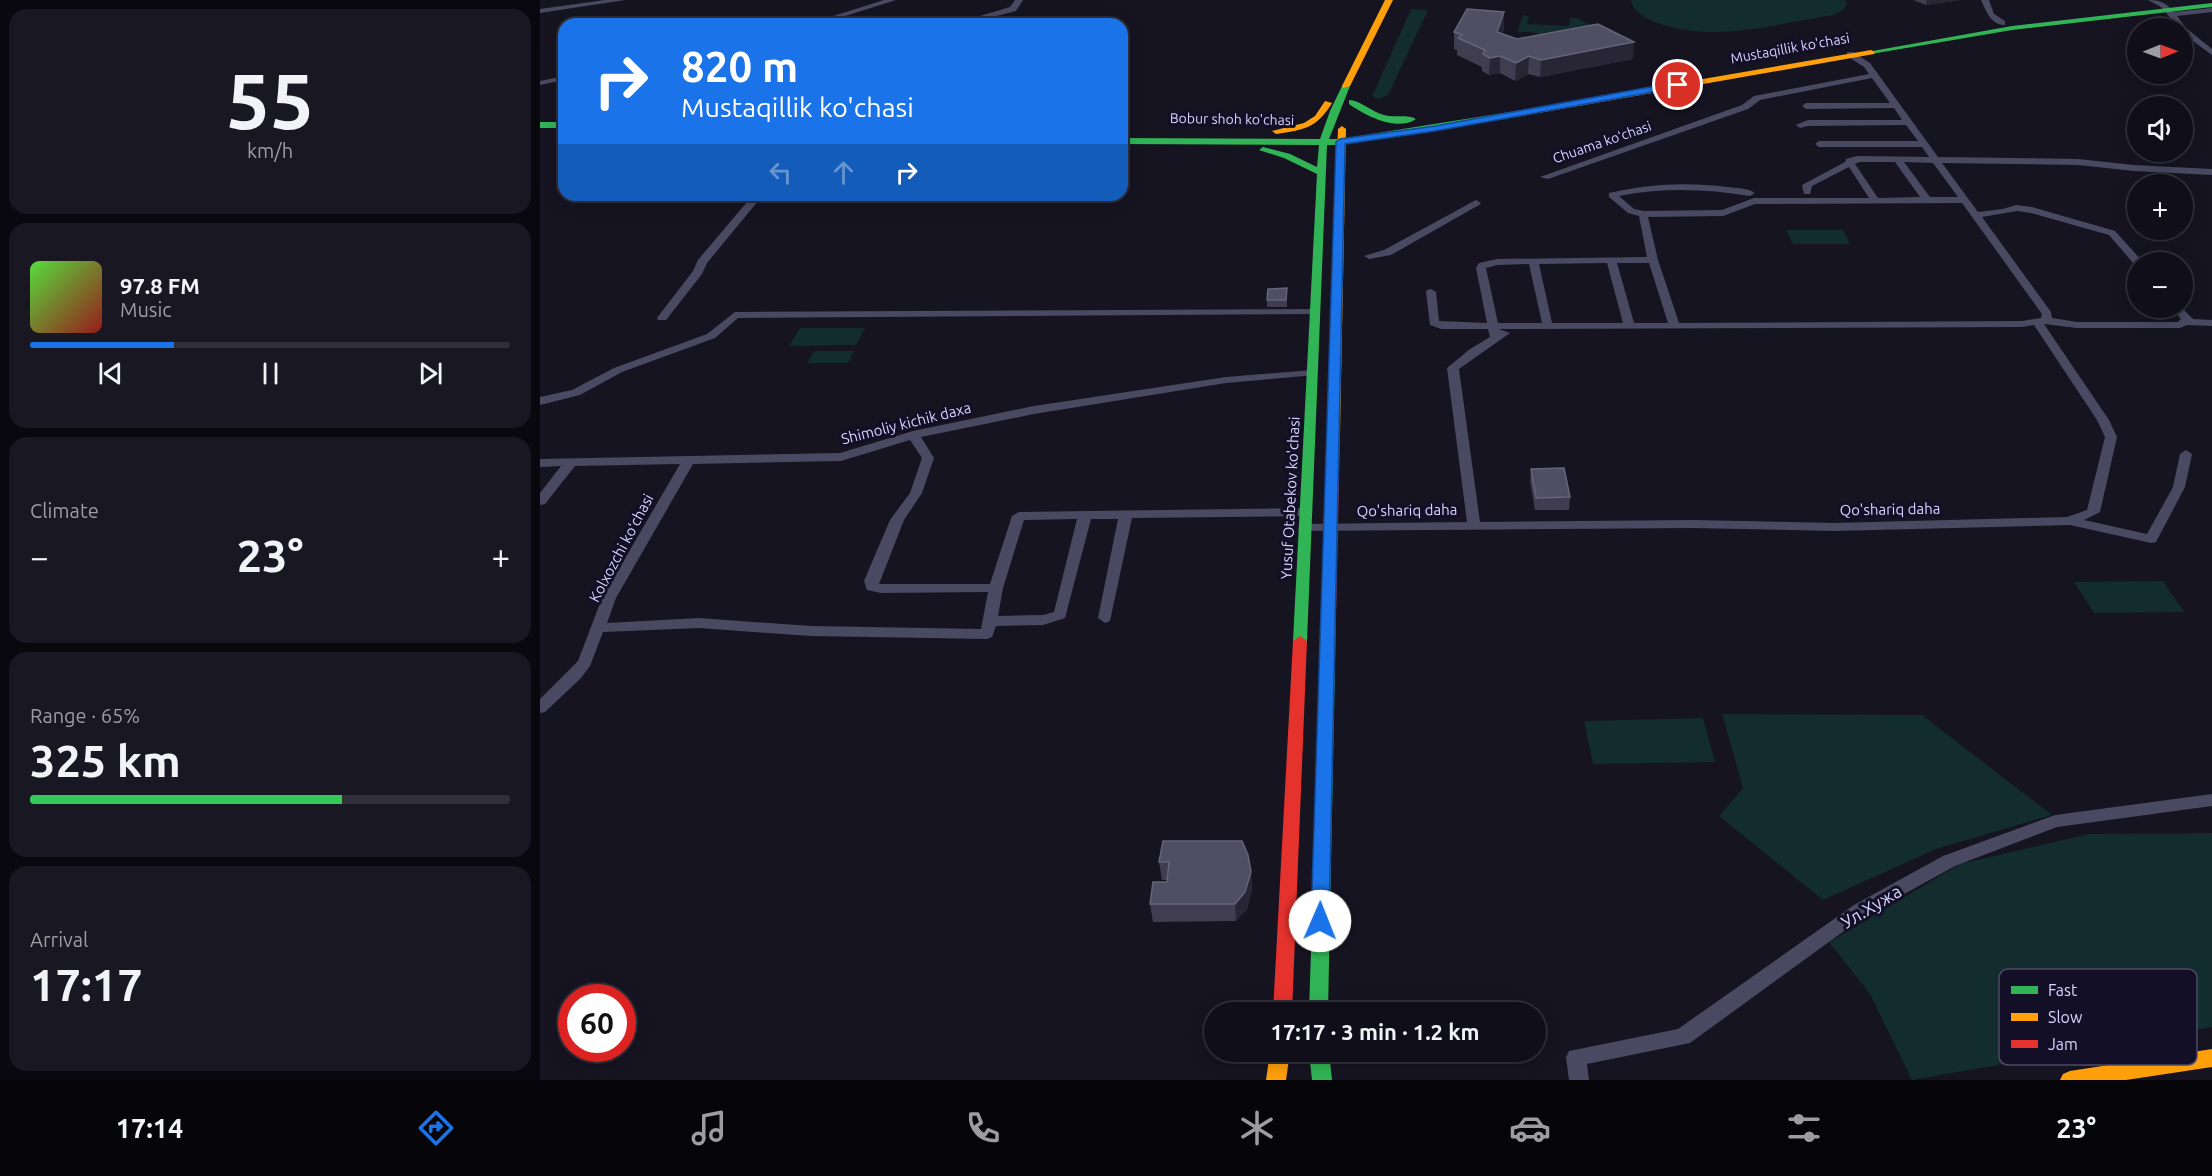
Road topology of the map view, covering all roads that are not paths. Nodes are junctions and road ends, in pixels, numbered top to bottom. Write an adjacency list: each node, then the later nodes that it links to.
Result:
1 (621, 0): 11 (street)
2 (892, 0): 12 (street)
3 (1019, 0): 13 (street)
4 (1389, 0): 16 (main road, Yusuf Otabekov ko'chasi)
5 (1401, 0): 23 (main road)
6 (1985, 0): 14 (street)
7 (2212, 1): 9 (main road, Mustaqillik ko'chasi)
8 (2212, 5): 9 (main road, Mustaqillik ko'chasi)
9 (2163, 8): 10 (street); 14 (main road, Mustaqillik ko'chasi)
10 (2212, 10)
11 (540, 11)
12 (832, 18)
13 (979, 18)
14 (2007, 25): 15 (main road, Mustaqillik ko'chasi)
15 (1948, 35): 19 (main road, Mustaqillik ko'chasi); 26 (main road, Mustaqillik ko'chasi)
16 (1371, 36): 33 (main road); 36 (main road, Yusuf Otabekov ko'chasi)
17 (2193, 38): 18 (street)
18 (2212, 53)
19 (1850, 54): 20 (street, Qo'shariq daha); 37 (main road, Mustaqillik ko'chasi)
20 (1875, 75): 24 (street, Qo'shariq daha); 46 (street, Chuama koʻchasi)
21 (558, 79): 22 (street)
22 (540, 83)
23 (1352, 102): 26 (main road); 37 (main road)
24 (1896, 105): 25 (street); 27 (street, Qo'shariq daha)
25 (1806, 106)
26 (1490, 112): 37 (main road, Mustaqillik ko'chasi)
27 (1909, 122): 30 (street); 40 (street, Qo'shariq daha)
28 (540, 125): 29 (main road)
29 (558, 125)
30 (1800, 125)
31 (540, 131): 32 (main road)
32 (558, 132)
33 (1242, 136): 34 (main road, Bobur shoh ko'chasi); 36 (main road, Bobur shoh ko'chasi)
34 (1128, 139)
35 (1128, 139): 36 (main road, Bobur shoh ko'chasi)
36 (1323, 139): 37 (main road, Bobur shoh ko'chasi); 45 (main road, Yusuf Otabekov ko'chasi)
37 (1340, 139): 87 (main road)
38 (1128, 140): 45 (main road)
39 (1819, 144): 40 (street)
40 (1925, 144): 42 (street, Qo'shariq daha)
41 (1898, 159): 42 (street); 43 (street); 49 (street)
42 (1936, 159): 44 (street); 50 (street, Qo'shariq daha)
43 (1849, 161): 47 (street); 53 (street)
44 (2212, 172)
45 (1322, 173): 63 (main road, Yusuf Otabekov ko'chasi)
46 (1545, 177)
47 (1807, 192): 48 (street); 52 (street)
48 (1752, 197): 52 (street); 55 (street); 55 (street)
49 (1927, 200): 50 (street); 53 (street)
50 (1965, 200): 56 (street, Qo'shariq daha)
51 (753, 201): 64 (street)
52 (1843, 201): 53 (street)
53 (1876, 201)
54 (1476, 203): 58 (street)
55 (1644, 214): 59 (street)
56 (1976, 215): 57 (street); 66 (street, Qo'shariq daha)
57 (2129, 252)
58 (1369, 256)
59 (1653, 260): 61 (street); 71 (street)
60 (1533, 261): 61 (street); 69 (street); 72 (street)
61 (1611, 261): 70 (street)
62 (1431, 292): 72 (street)
63 (1315, 312): 73 (main road, Yusuf Otabekov ko'chasi); 74 (street)
64 (662, 318)
65 (2186, 318): 67 (street)
66 (2042, 321): 67 (street); 71 (street, Qo'shariq daha); 84 (street, Qo'shariq daha)
67 (2187, 322): 68 (street)
68 (2212, 322)
69 (1548, 327): 70 (street, Qo'shariq daha); 72 (street, Qo'shariq daha)
70 (1630, 327): 71 (street, Qo'shariq daha)
71 (1675, 327)
72 (1493, 331): 85 (street, Qo'shariq daha)
73 (1312, 373): 75 (street, Shimoliy kichik daxa); 81 (main road, Yusuf Otabekov ko'chasi)
74 (540, 401)
75 (913, 435): 77 (street, Shimoliy kichik daxa); 88 (street)
76 (2186, 454): 84 (street)
77 (689, 459): 78 (street, Shimoliy kichik daxa); 91 (street, Kolxozchi koʻchasi)
78 (572, 460): 79 (street, Shimoliy kichik daxa); 80 (street)
79 (540, 463)
80 (540, 501)
81 (1306, 512): 82 (street); 86 (main road, Yusuf Otabekov ko'chasi)
82 (1126, 514): 83 (street); 89 (street)
83 (1084, 515): 88 (street); 90 (street)
84 (2069, 521): 85 (street, Qo'shariq daha)
85 (1474, 526): 87 (street, Qo'shariq daha)
86 (1305, 528): 87 (street, Qo'shariq daha); 94 (main road, Yusuf Otabekov ko'chasi)
87 (1331, 528): 95 (main road)
88 (996, 588): 90 (street)
89 (1105, 618)
90 (991, 621): 91 (street)
91 (599, 627): 92 (street, Kolxozchi koʻchasi)
92 (540, 708)
93 (2212, 800): 101 (street, Ул.Хужа)
94 (1282, 1002)
95 (1318, 1002)
96 (1279, 1062): 99 (main road)
97 (1320, 1062): 100 (main road)
98 (2186, 1065): 102 (main road)
99 (1276, 1080)
100 (1322, 1080)
101 (1579, 1080)
102 (2070, 1080)

